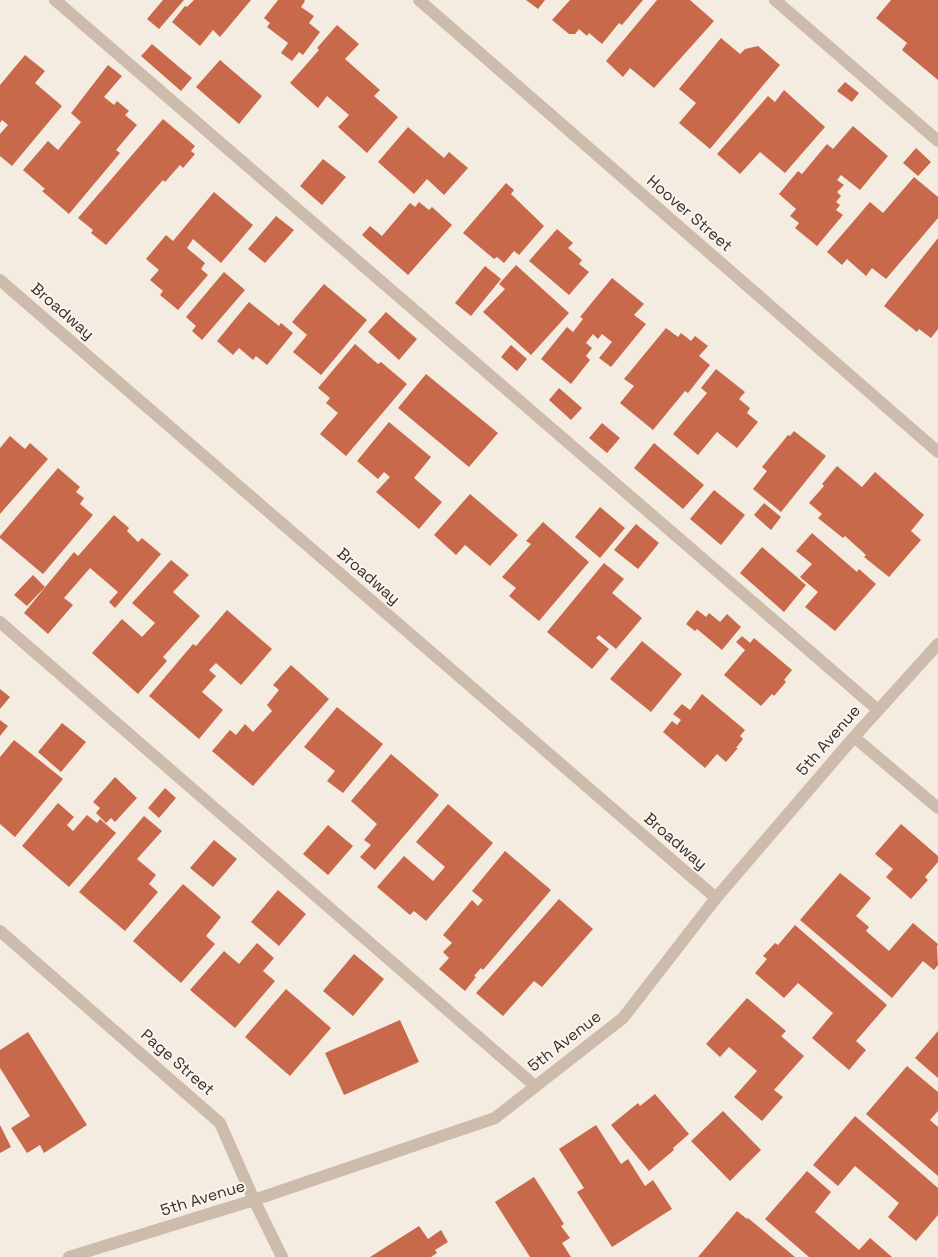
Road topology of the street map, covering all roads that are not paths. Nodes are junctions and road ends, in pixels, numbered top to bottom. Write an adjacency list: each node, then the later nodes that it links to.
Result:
1 (55, 0): 9 (street)
2 (419, 0): 6 (street, Hoover Street)
3 (775, 0): 4 (street)
4 (938, 141)
5 (0, 280): 12 (street, Broadway)
6 (938, 452)
7 (0, 622): 14 (street)
8 (938, 644): 9 (street, 5th Avenue)
9 (878, 710): 10 (street, 5th Avenue)
10 (854, 737): 11 (street); 12 (street, 5th Avenue)
11 (938, 808)
12 (716, 898): 14 (street, 5th Avenue)
13 (0, 931): 15 (street, Page Street)
14 (536, 1086): 15 (street, 5th Avenue)
15 (254, 1200): 16 (street, 5th Avenue); 17 (street, Page Street)
16 (69, 1257)
17 (282, 1257)

